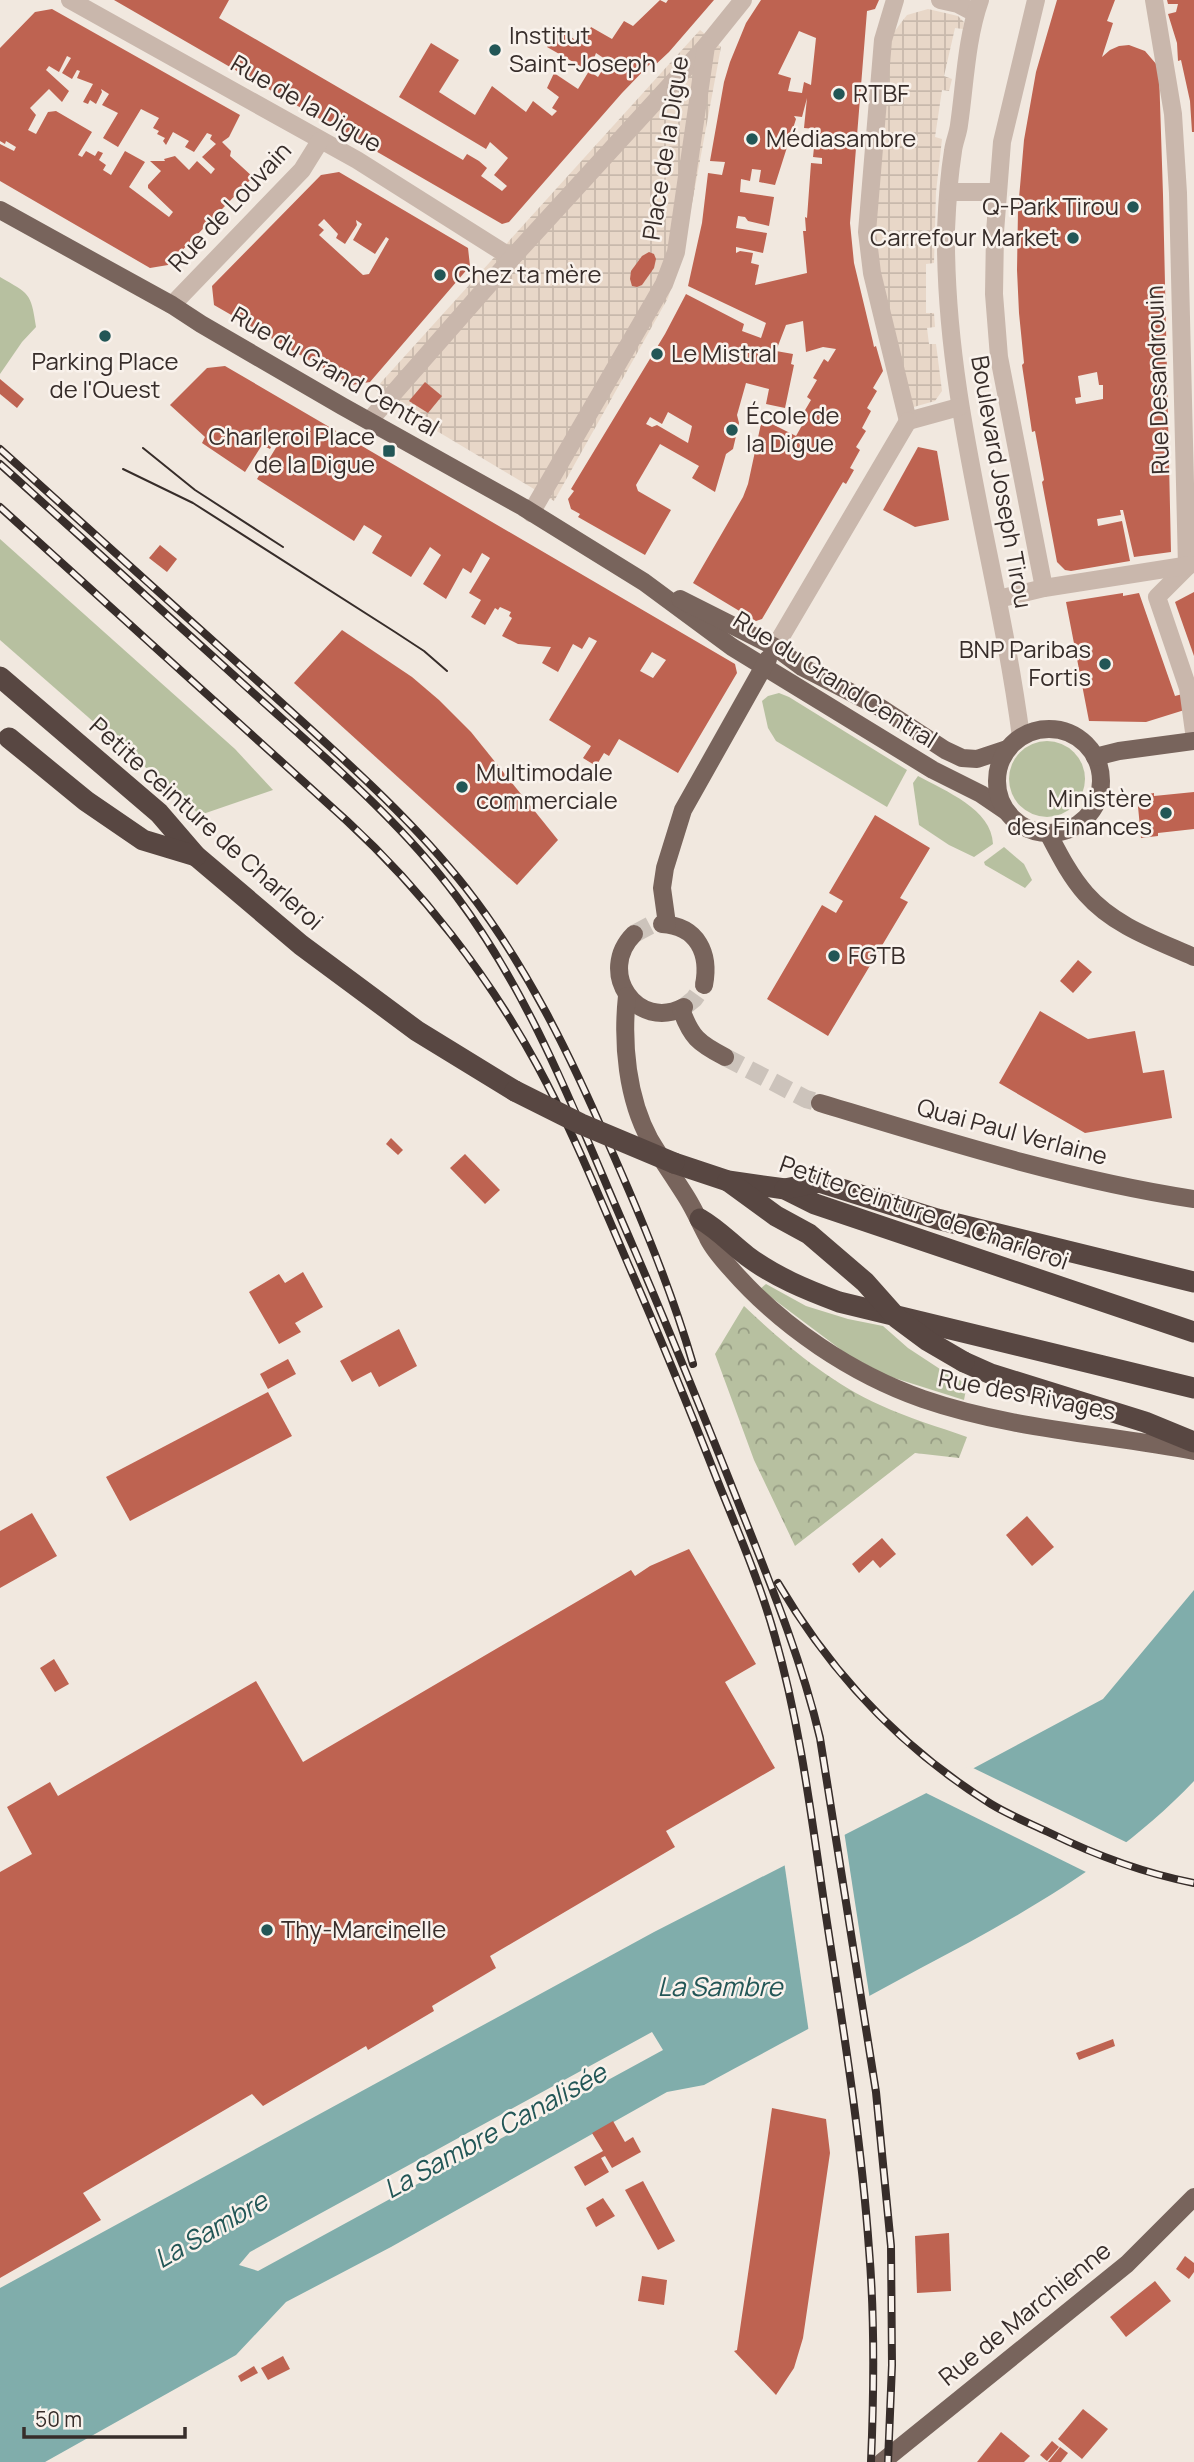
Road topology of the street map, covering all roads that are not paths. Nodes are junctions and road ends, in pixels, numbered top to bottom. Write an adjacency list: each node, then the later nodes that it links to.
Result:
1 (71, 0): 9 (street, Rue de la Digue)
2 (743, 0): 8 (street)
3 (895, 0): 19 (street)
4 (940, 0): 7 (street)
5 (1036, 0): 11 (street, Boulevard Joseph Tirou)
6 (1154, 0): 12 (street, Rue Desandrouin)
7 (978, 6): 10 (street, Boulevard Joseph Tirou)
8 (706, 46): 15 (street, Place de la Digue); 20 (street, Place de la Digue)
9 (320, 141): 15 (street, Rue de la Digue); 16 (street, Rue de Louvain)
10 (950, 192): 11 (street); 17 (street, Boulevard Joseph Tirou)
11 (997, 192): 23 (street, Boulevard Joseph Tirou)
12 (1178, 193): 14 (street); 21 (street, Rue Desandrouin)
13 (0, 210): 16 (main road, Rue du Grand Central)
14 (1194, 210)
15 (512, 258): 18 (street, Place de la Digue)
16 (172, 305): 18 (main road, Rue du Grand Central)
17 (959, 407): 19 (street); 24 (street, Boulevard Joseph Tirou)
18 (370, 420): 20 (main road, Rue du Grand Central)
19 (908, 421): 25 (street)
20 (531, 513): 22 (main road, Rue du Grand Central)
21 (1191, 565): 23 (street); 28 (street)
22 (644, 582): 25 (main road, Rue du Grand Central); 26 (main road, Rue du Grand Central)
23 (1044, 588): 24 (street)
24 (998, 599): 31 (street, Boulevard Joseph Tirou)
25 (775, 647): 26 (main road); 31 (main road, Rue du Grand Central)
26 (764, 667): 33 (main road, Rue du Grand Central); 38 (main road)
27 (0, 677): 35 (highway, Petite ceinture de Charleroi)
28 (1194, 732)
29 (4, 734): 35 (highway)
30 (1194, 741): 32 (main road)
31 (1014, 743): 32 (main road); 33 (main road)
32 (1095, 757): 34 (main road)
33 (1006, 811): 34 (main road)
34 (1048, 833): 37 (main road)
35 (196, 856): 42 (highway, Petite ceinture de Charleroi, bridge)
36 (634, 934): 39 (main road, Rue des Rivages)
37 (1194, 957)
38 (704, 985)
39 (627, 996): 40 (main road); 45 (main road, Rue des Rivages)
40 (725, 1057)
41 (820, 1103): 44 (main road, Quai Paul Verlaine)
42 (728, 1181): 43 (highway, Petite ceinture de Charleroi); 49 (highway, bridge)
43 (785, 1189): 46 (highway); 47 (highway, Petite ceinture de Charleroi)
44 (1194, 1199)
45 (701, 1219): 48 (highway); 50 (main road, Rue des Rivages)
46 (1194, 1282)
47 (1194, 1332)
48 (1194, 1388)
49 (1194, 1442)
50 (1194, 1451)
51 (1194, 2197): 52 (main road, Rue de Marchienne)
52 (882, 2462)

